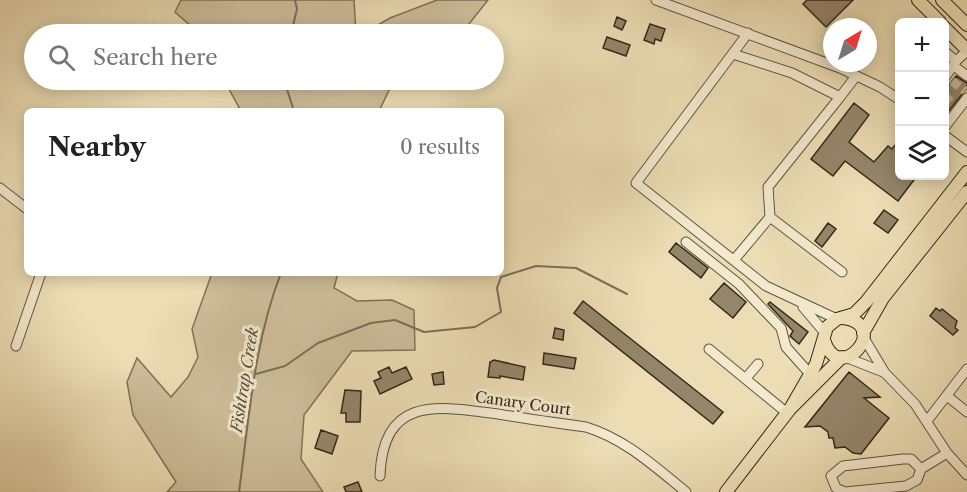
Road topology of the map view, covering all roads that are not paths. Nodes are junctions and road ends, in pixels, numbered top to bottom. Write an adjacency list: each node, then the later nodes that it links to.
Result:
1 (656, 0): 7 (street)
2 (918, 0): 4 (main road)
3 (942, 0): 5 (main road)
4 (936, 18)
5 (967, 25)
6 (949, 31): 8 (main road)
7 (748, 33): 9 (street); 12 (street)
8 (967, 50): 11 (street)
9 (733, 54): 16 (street); 27 (street)
10 (949, 56): 11 (street)
11 (955, 63): 13 (street); 14 (street)
12 (856, 76): 16 (street); 17 (street)
13 (967, 76)
14 (949, 77)
15 (966, 94): 18 (street)
16 (840, 97): 25 (street)
17 (895, 97)
18 (949, 115)
19 (949, 138): 20 (street)
20 (967, 152)
21 (967, 172): 31 (main road)
22 (0, 188): 24 (street)
23 (967, 192): 32 (main road)
24 (24, 207)
25 (770, 217): 27 (street); 28 (street)
26 (687, 242): 40 (street)
27 (734, 260): 30 (street)
28 (842, 273)
29 (40, 276): 34 (street)
30 (800, 303): 31 (street); 33 (street)
31 (840, 319): 32 (main road); 33 (main road)
32 (863, 336): 36 (main road); 39 (street)
33 (825, 337): 36 (main road); 40 (main road)
34 (16, 346)
35 (709, 349): 41 (street)
36 (843, 357): 39 (street); 43 (main road)
37 (758, 364): 41 (street)
38 (967, 369): 42 (street)
39 (885, 373): 45 (street)
40 (810, 374): 43 (main road)
41 (746, 378): 43 (street)
42 (948, 396): 44 (street); 45 (street)
43 (789, 411): 51 (main road)
44 (967, 412)
45 (927, 421): 46 (street)
46 (947, 453): 47 (street); 48 (street)
47 (921, 469): 47 (street)
48 (967, 475)
49 (380, 476): 50 (street, Canary Court)
50 (686, 492)
51 (726, 492)

